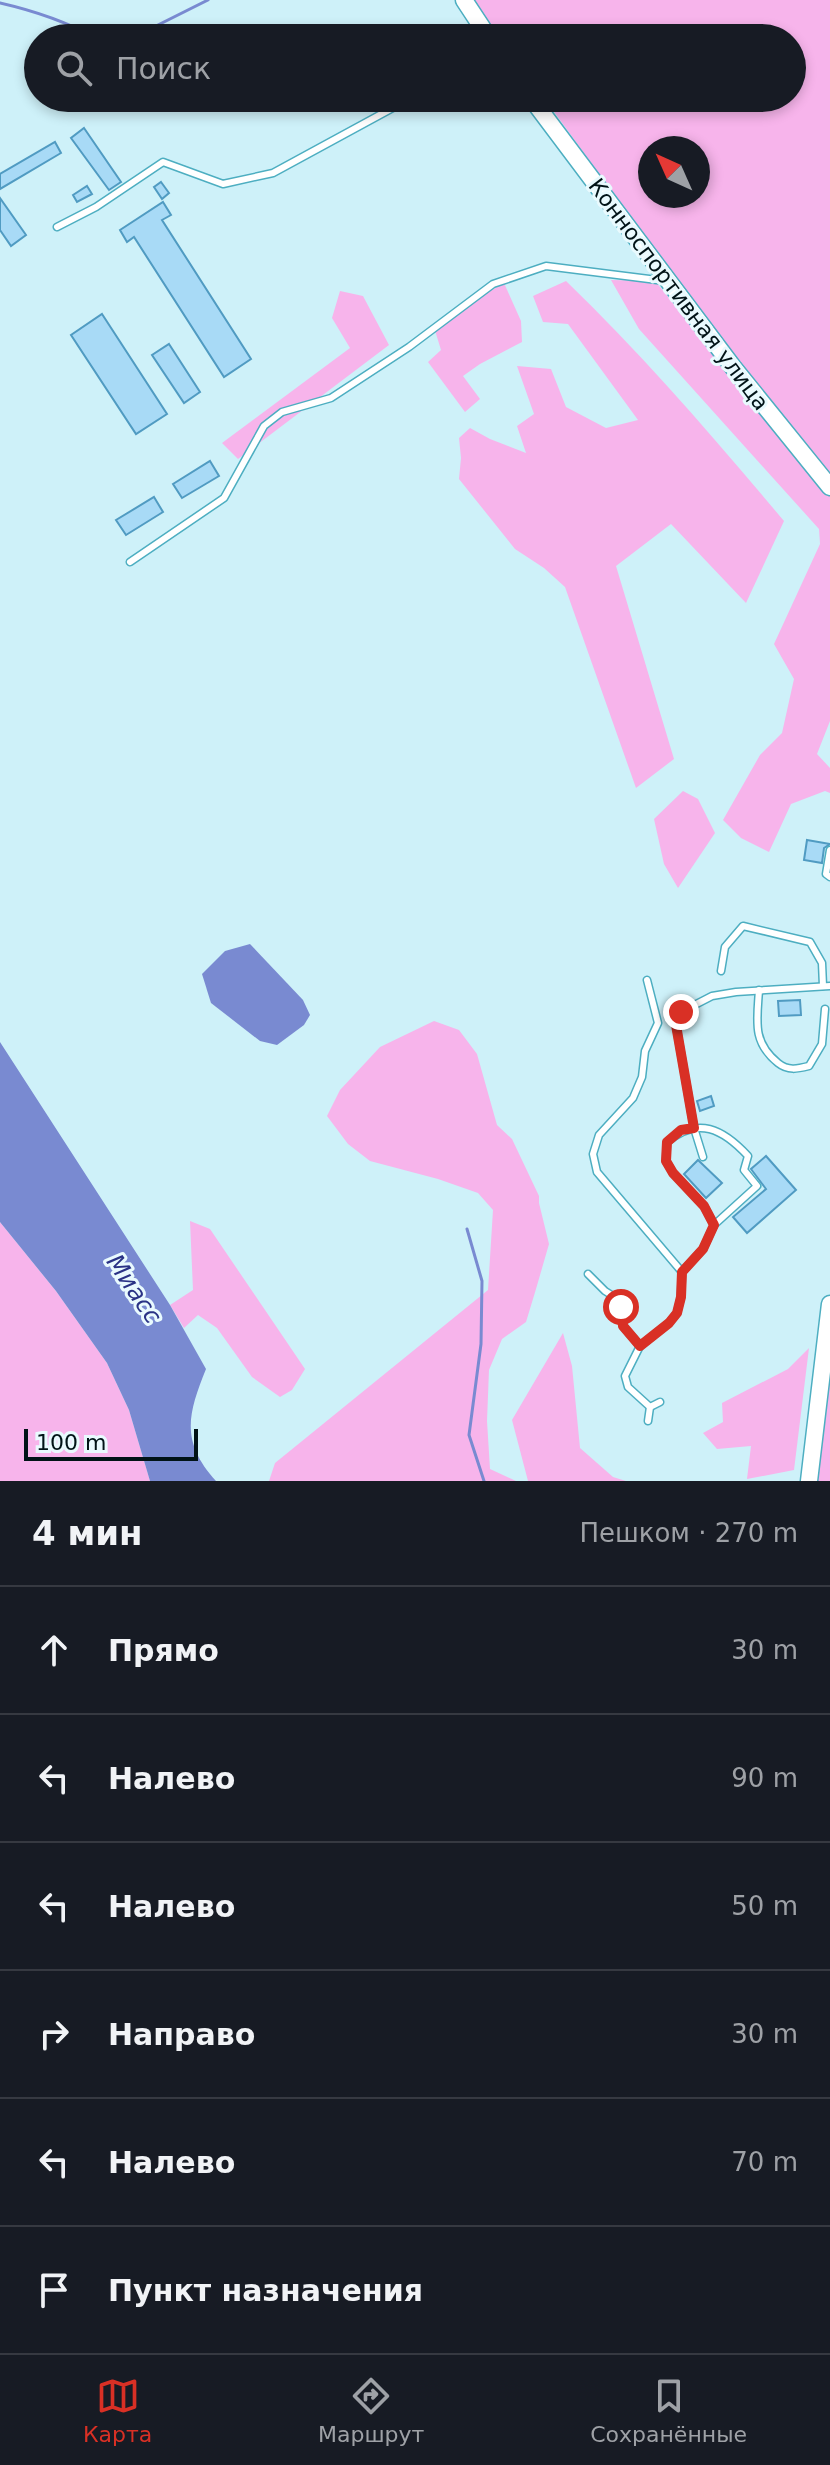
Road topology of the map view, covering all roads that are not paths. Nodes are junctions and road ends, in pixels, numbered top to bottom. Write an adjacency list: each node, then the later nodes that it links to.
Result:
1 (464, 0): 2 (main road)
2 (480, 24)
3 (385, 112): 5 (lane)
4 (541, 112): 6 (main road, Конноспортивная улица)
5 (57, 227)
6 (668, 281): 7 (main road, Конноспортивная улица); 8 (lane)
7 (830, 487)
8 (130, 562)
9 (830, 850): 10 (lane)
10 (830, 877)
11 (721, 971): 13 (lane)
12 (647, 980): 16 (lane)
13 (827, 986): 14 (lane)
14 (759, 990): 15 (lane); 17 (lane)
15 (825, 1009)
16 (658, 1023): 17 (lane); 21 (lane)
17 (676, 1025): 18 (lane)
18 (694, 1128): 19 (lane); 20 (lane); 20 (lane)
19 (703, 1157)
20 (714, 1225): 21 (lane)
21 (682, 1272): 24 (lane)
22 (588, 1274): 24 (lane)
23 (830, 1304): 28 (main road)
24 (640, 1346): 26 (lane)
25 (660, 1402): 26 (lane)
26 (650, 1407): 27 (lane)
27 (648, 1421)
28 (809, 1481)

